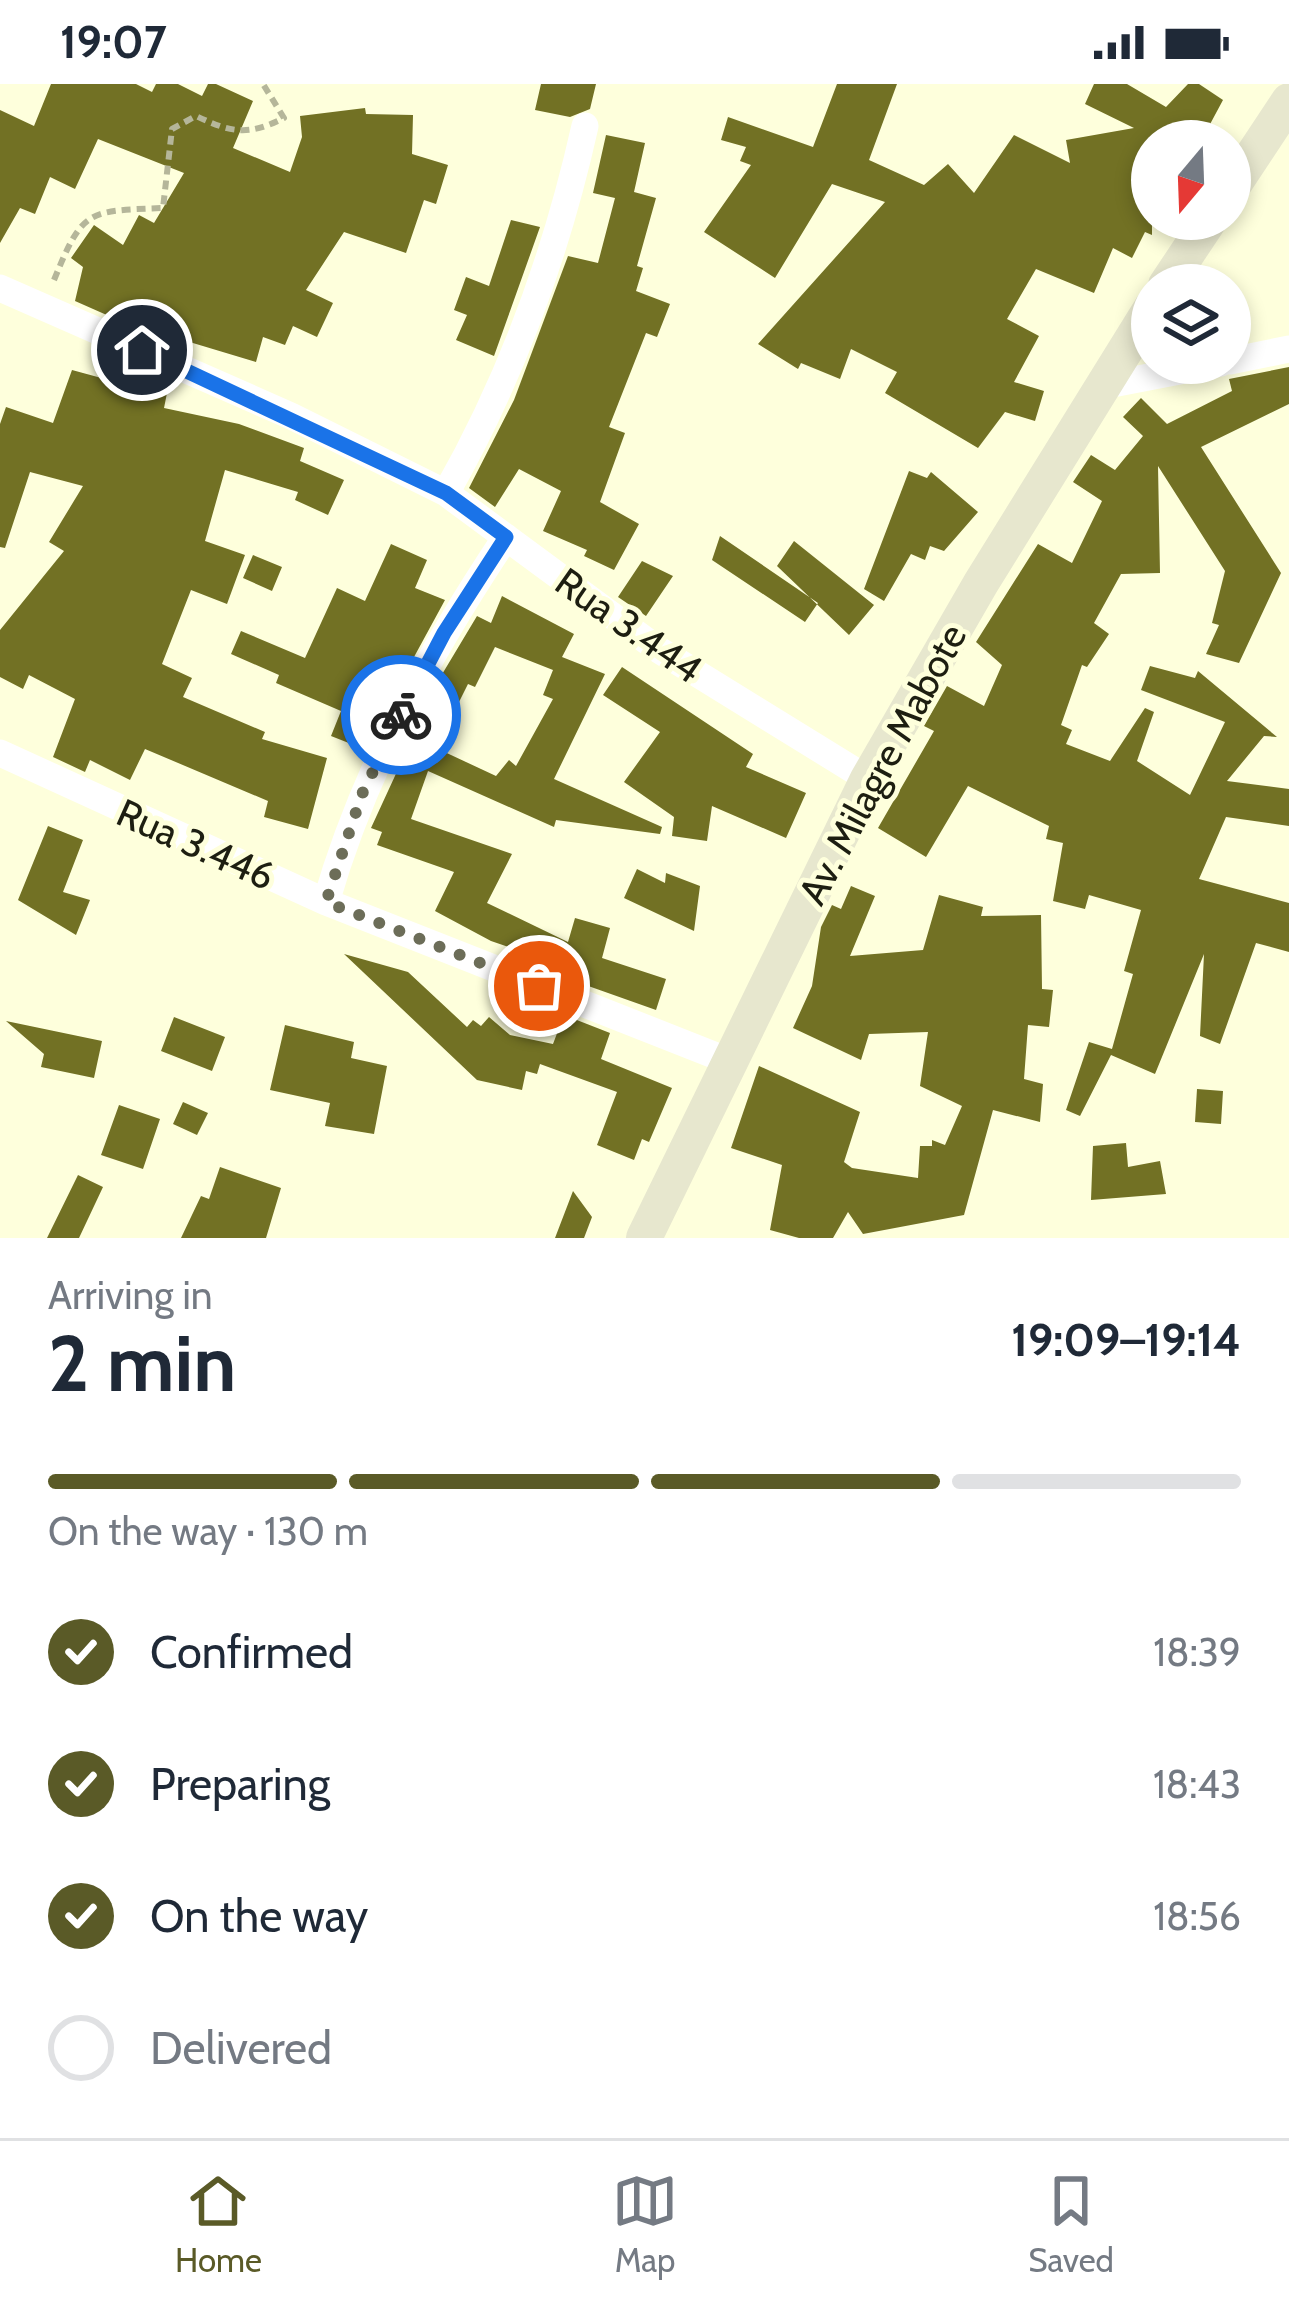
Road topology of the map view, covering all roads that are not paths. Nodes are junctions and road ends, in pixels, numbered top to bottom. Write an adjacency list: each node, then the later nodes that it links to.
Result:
1 (1289, 101): 3 (street)
2 (585, 125): 10 (street)
3 (1251, 158)
4 (0, 288): 10 (street, Rua 3.444)
5 (1131, 341): 9 (street, Av. Milagre Mabote)
6 (1289, 350): 7 (street)
7 (1251, 357)
8 (1131, 380): 9 (street)
9 (1102, 386): 13 (street, Av. Milagre Mabote)
10 (446, 493): 11 (street, Rua 3.444)
11 (506, 537): 13 (street, Rua 3.444); 14 (street)
12 (0, 753): 14 (street, Rua 3.446)
13 (868, 779): 15 (street, Av. Milagre Mabote)
14 (326, 902): 15 (street, Rua 3.446)
15 (729, 1061): 16 (street, Av. Milagre Mabote)
16 (644, 1238)

